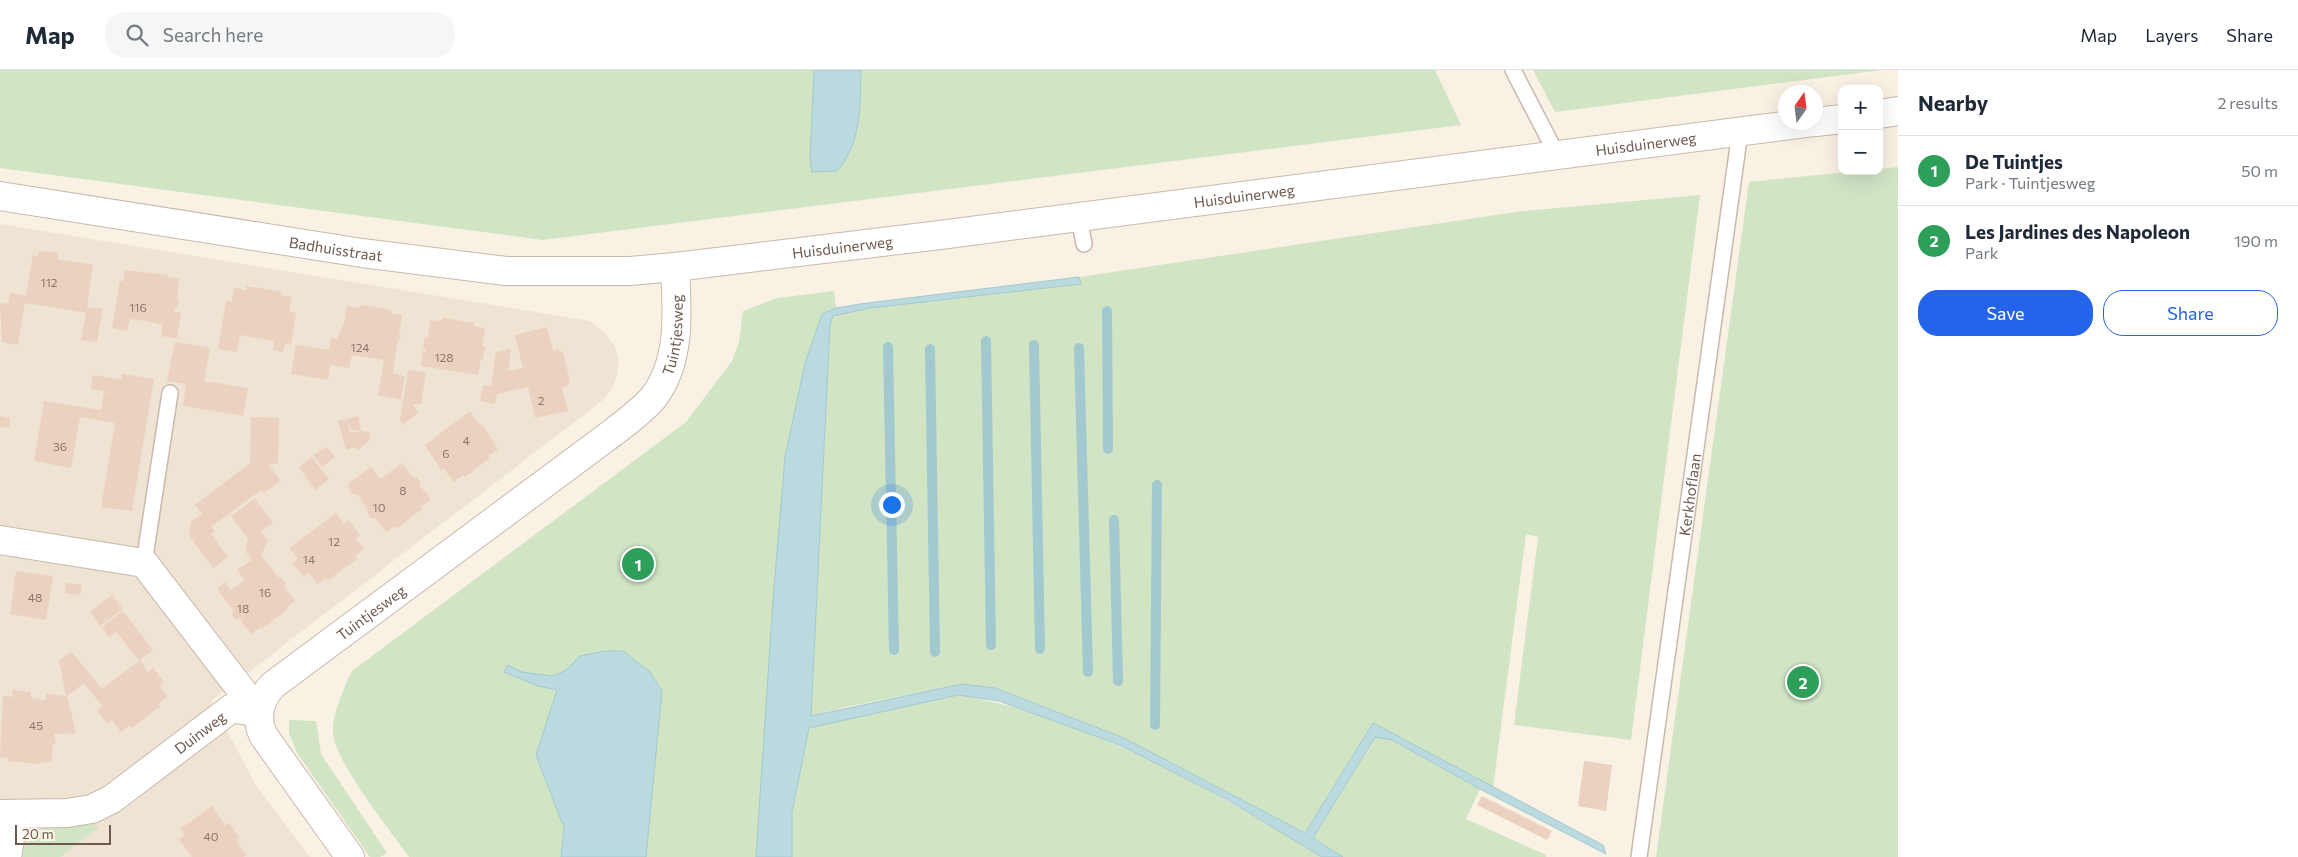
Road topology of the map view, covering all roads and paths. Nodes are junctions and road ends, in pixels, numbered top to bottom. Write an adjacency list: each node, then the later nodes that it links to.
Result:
1 (1513, 70): 8 (lane)
2 (1898, 111): 3 (street)
3 (1883, 113)
4 (1838, 119): 5 (street, Huisduinerweg)
5 (1823, 121)
6 (1778, 127): 7 (street, Huisduinerweg)
7 (1740, 132): 8 (street, Huisduinerweg); 20 (lane, Kerkhoflaan)
8 (1558, 155): 10 (street, Huisduinerweg)
9 (0, 196): 12 (street, Badhuisstraat)
10 (1079, 217): 11 (lane); 12 (street, Huisduinerweg)
11 (1084, 244)
12 (675, 267): 16 (street, Tuintjesweg)
13 (170, 393): 15 (lane)
14 (0, 540): 15 (street)
15 (144, 563): 16 (street)
16 (259, 713): 17 (street, Duinweg); 19 (street)
17 (7, 815): 18 (street, Duinweg)
18 (7, 857)
19 (350, 857)
20 (1639, 857)

